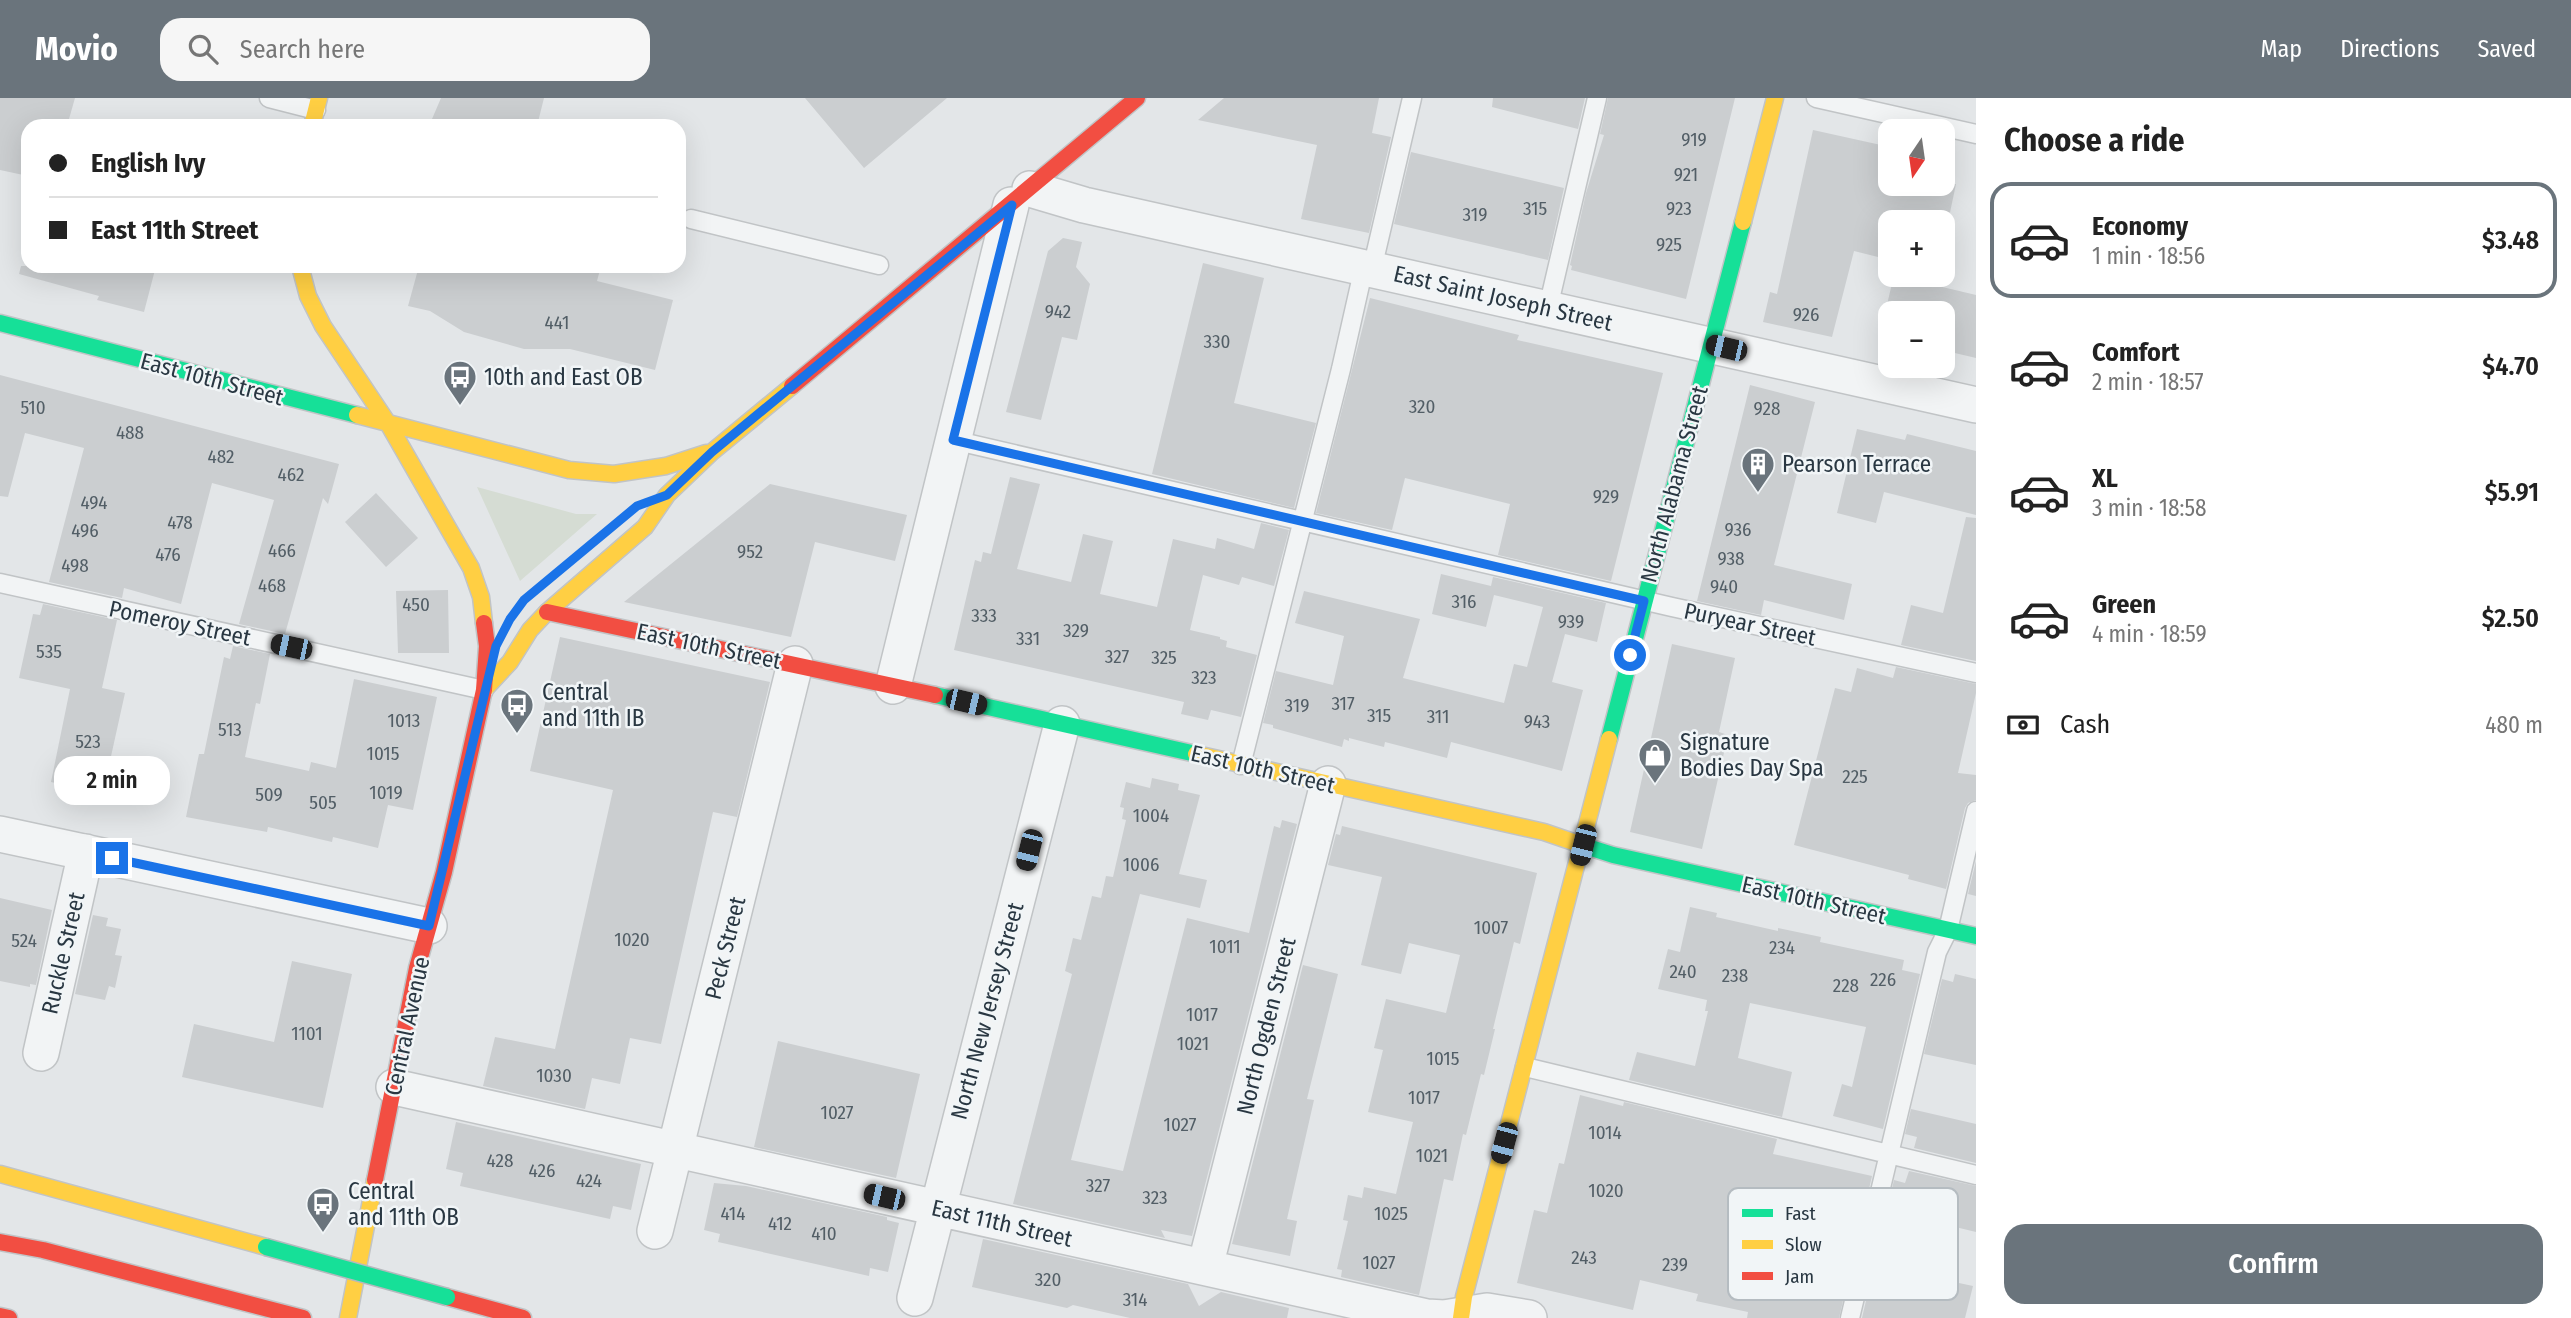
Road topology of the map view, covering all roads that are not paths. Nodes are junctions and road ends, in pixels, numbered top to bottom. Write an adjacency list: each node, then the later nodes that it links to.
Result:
1 (269, 98): 7 (lane)
2 (1137, 98): 9 (main road)
3 (1412, 98): 12 (lane)
4 (1597, 98): 14 (lane)
5 (1775, 98): 16 (main road, North Alabama Street)
6 (1816, 98): 8 (lane)
7 (316, 111)
8 (1976, 134)
9 (1021, 197): 12 (street, East Saint Joseph Street); 19 (street); 20 (main road)
10 (691, 219): 11 (lane)
11 (879, 265)
12 (1368, 268): 14 (street, East Saint Joseph Street); 23 (lane)
13 (302, 273): 18 (main road, Central Avenue)
14 (1548, 308): 16 (street, East Saint Joseph Street)
15 (0, 323): 18 (main road, East 10th Street)
16 (1711, 345): 17 (street, East Saint Joseph Street); 25 (main road, North Alabama Street)
17 (1976, 405)
18 (389, 425): 20 (main road, East 10th Street); 31 (main road, Central Avenue)
19 (953, 440): 23 (lane, Puryear Street); 30 (street)
20 (712, 452): 21 (main road)
21 (667, 495): 22 (main road); 26 (main road)
22 (637, 506)
23 (1304, 520): 25 (lane, Puryear Street); 33 (lane)
24 (0, 583): 31 (lane, Pomeroy Street)
25 (1644, 601): 29 (lane, Puryear Street); 37 (main road, North Alabama Street)
26 (547, 612): 28 (main road, East 10th Street); 31 (main road)
27 (500, 637): 31 (main road)
28 (795, 664): 30 (main road, East 10th Street); 45 (street, Peck Street)
29 (1976, 673)
30 (893, 686): 32 (main road, East 10th Street)
31 (484, 690): 39 (main road, Central Avenue)
32 (1062, 724): 33 (main road, East 10th Street); 50 (street, North New Jersey Street)
33 (1241, 765): 34 (main road, East 10th Street)
34 (1328, 784): 37 (main road, East 10th Street); 55 (street, North Ogden Street)
35 (1976, 811): 40 (lane)
36 (0, 834): 38 (street)
37 (1583, 845): 40 (main road, East 10th Street); 43 (main road, North Alabama Street)
38 (86, 852): 39 (street); 42 (street, Ruckle Street)
39 (429, 926): 44 (main road, Central Avenue)
40 (1948, 930): 41 (main road, East 10th Street); 46 (lane)
41 (1976, 936)
42 (41, 1053)
43 (1525, 1067): 46 (lane); 59 (main road, North Alabama Street)
44 (394, 1087): 45 (street, East 11th Street); 62 (main road, Central Avenue)
45 (675, 1150): 50 (street, East 11th Street); 51 (street, Peck Street)
46 (1889, 1154): 48 (lane); 49 (lane)
47 (0, 1174): 63 (main road, bridge)
48 (1976, 1175)
49 (1881, 1188)
50 (936, 1208): 55 (street, East 11th Street); 56 (street, North New Jersey Street)
51 (655, 1231)
52 (0, 1236): 54 (main road)
53 (0, 1242): 54 (main road)
54 (43, 1250): 61 (main road)
55 (1205, 1267): 59 (street, East 11th Street)
56 (915, 1298)
57 (1854, 1300): 65 (lane)
58 (0, 1316): 60 (main road)
59 (1461, 1317): 64 (street, East 11th Street)
60 (9, 1318)
61 (303, 1318)
62 (348, 1318)
63 (523, 1318)
64 (1529, 1318)
65 (1850, 1318)

